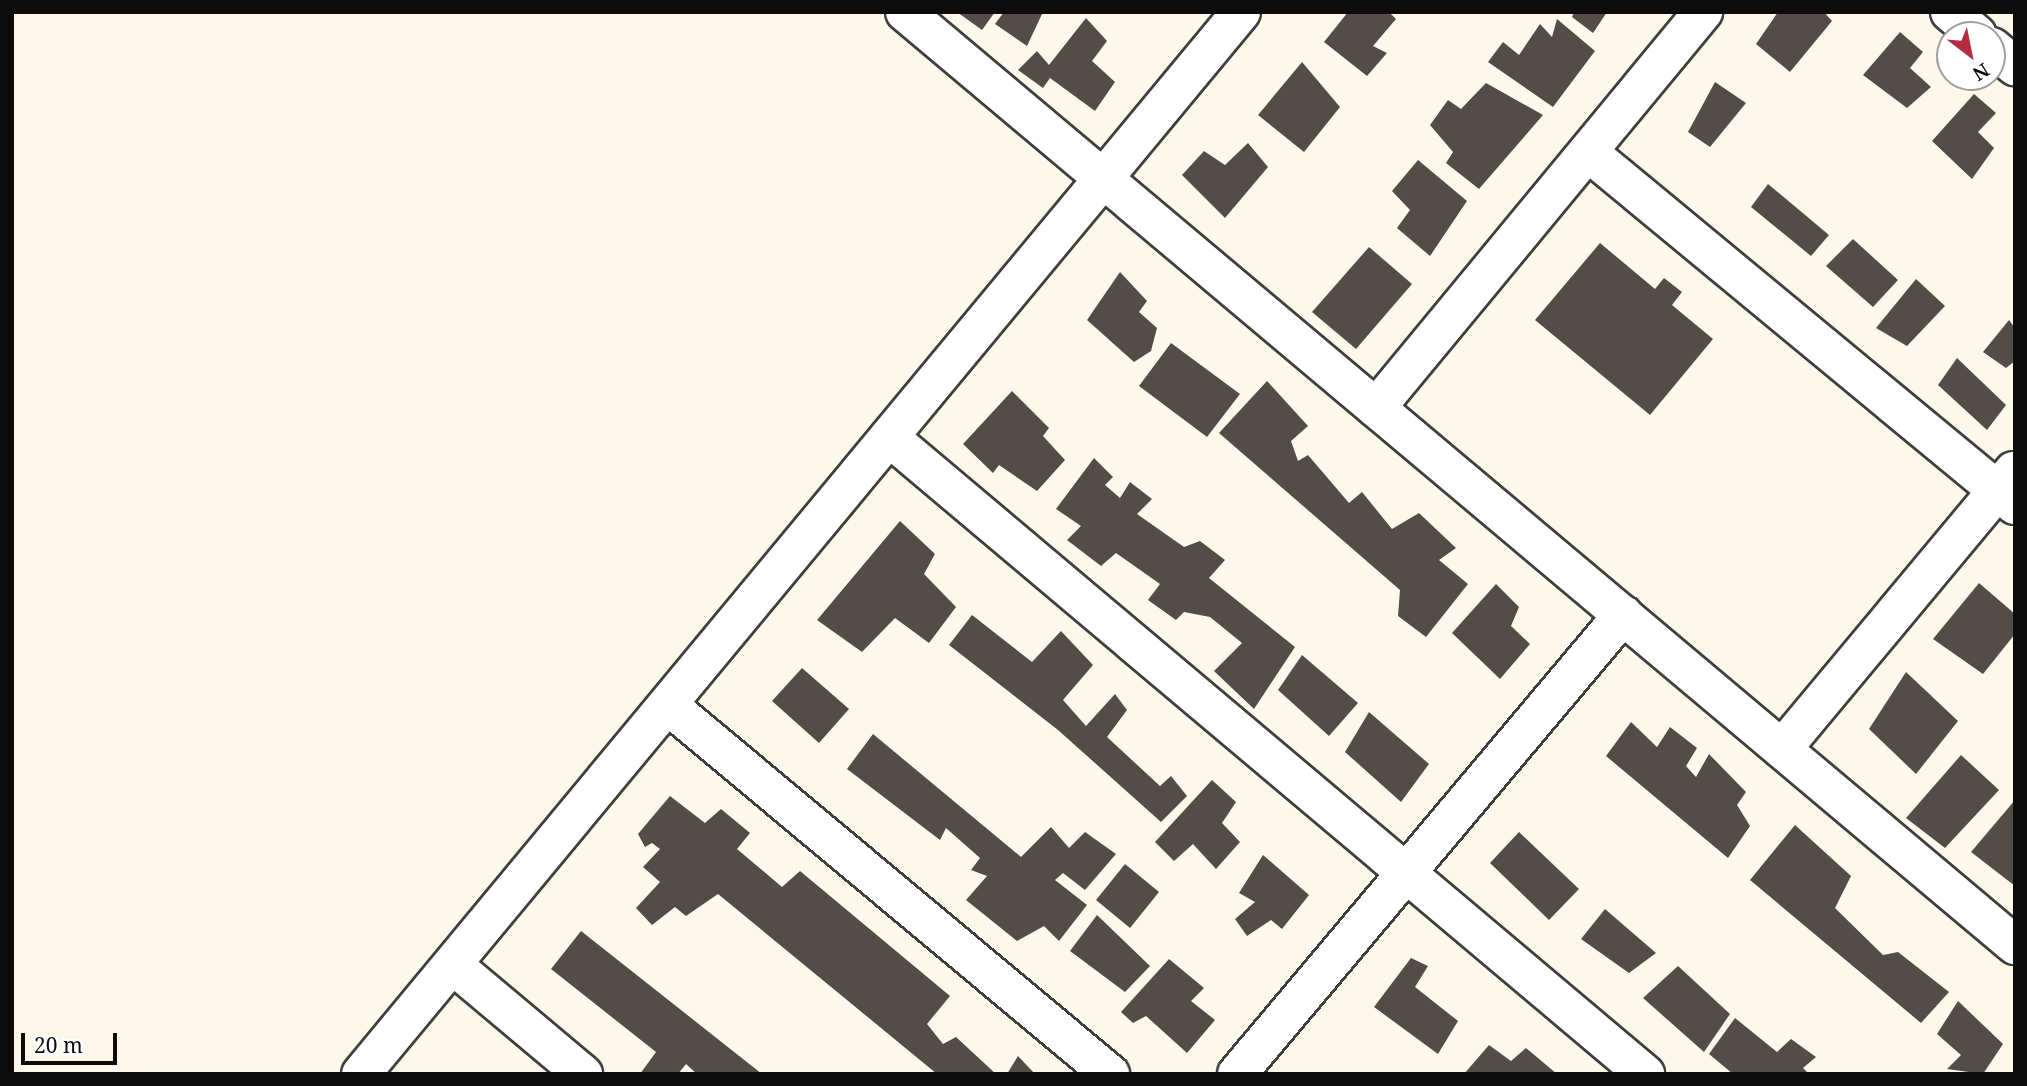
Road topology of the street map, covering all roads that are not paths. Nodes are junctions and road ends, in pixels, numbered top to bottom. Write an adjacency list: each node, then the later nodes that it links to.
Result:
1 (905, 12): 5 (street)
2 (1241, 12): 5 (street)
3 (1703, 12): 4 (street)
4 (1588, 152): 6 (street); 8 (street)
5 (1103, 179): 6 (street); 7 (street)
6 (1376, 408): 9 (street)
7 (889, 438): 10 (street); 12 (street)
8 (2009, 489): 11 (street)
9 (1623, 615): 11 (street); 12 (street)
10 (668, 705): 14 (street); 17 (street)
11 (1782, 750): 13 (street)
12 (1405, 872): 18 (street); 19 (street)
13 (2015, 945)
14 (453, 965): 15 (street); 16 (street)
15 (361, 1074)
16 (583, 1074)
17 (1110, 1074)
18 (1237, 1074)
19 (1645, 1074)

